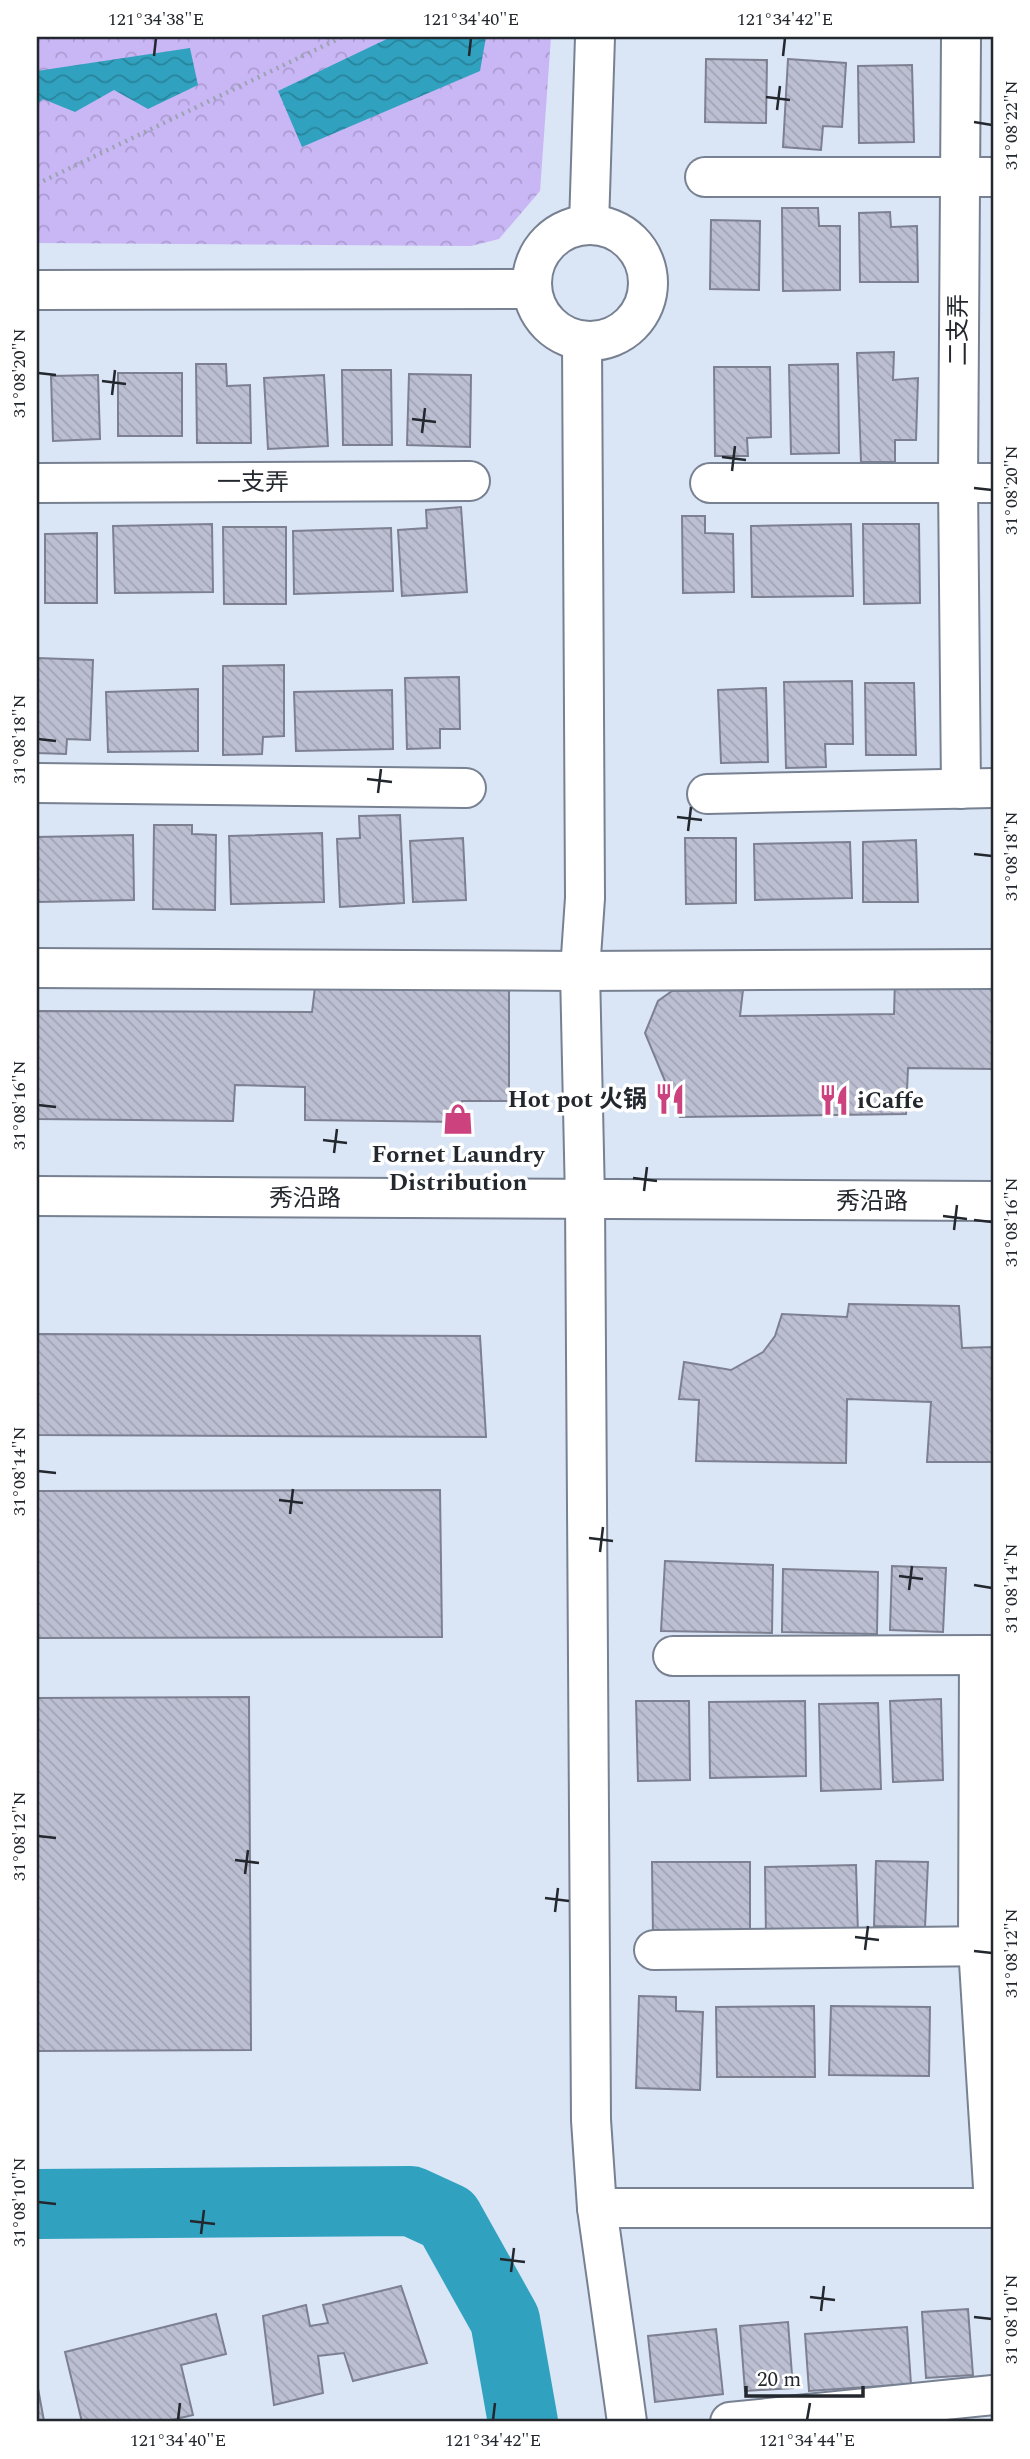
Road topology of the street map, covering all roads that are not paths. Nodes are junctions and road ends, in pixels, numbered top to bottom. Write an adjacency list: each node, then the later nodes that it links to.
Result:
1 (595, 37): 5 (street)
2 (961, 37): 4 (street, 二支弄)
3 (705, 177): 4 (street)
4 (976, 177): 12 (street, 二支弄)
5 (589, 225): 6 (street); 8 (street)
6 (532, 289): 7 (street); 8 (street)
7 (37, 290)
8 (582, 341): 19 (street)
9 (470, 481): 10 (street, 一支弄)
10 (37, 483)
11 (710, 483): 12 (street)
12 (976, 483): 15 (street, 二支弄)
13 (37, 783): 14 (street)
14 (466, 788)
15 (977, 789): 16 (street, 二支弄)
16 (707, 794)
17 (37, 968): 19 (street)
18 (993, 969): 19 (street)
19 (579, 971): 21 (street)
20 (37, 1196): 21 (street, 秀沿路)
21 (585, 1199): 22 (street, 秀沿路); 28 (street)
22 (993, 1201)
23 (986, 1655): 24 (street); 25 (street)
24 (673, 1656)
25 (986, 1946): 26 (street); 27 (street)
26 (654, 1950)
27 (993, 2187)
28 (597, 2208): 29 (street); 31 (street)
29 (993, 2208)
30 (993, 2395): 32 (street)
31 (627, 2422)
32 (730, 2422)

